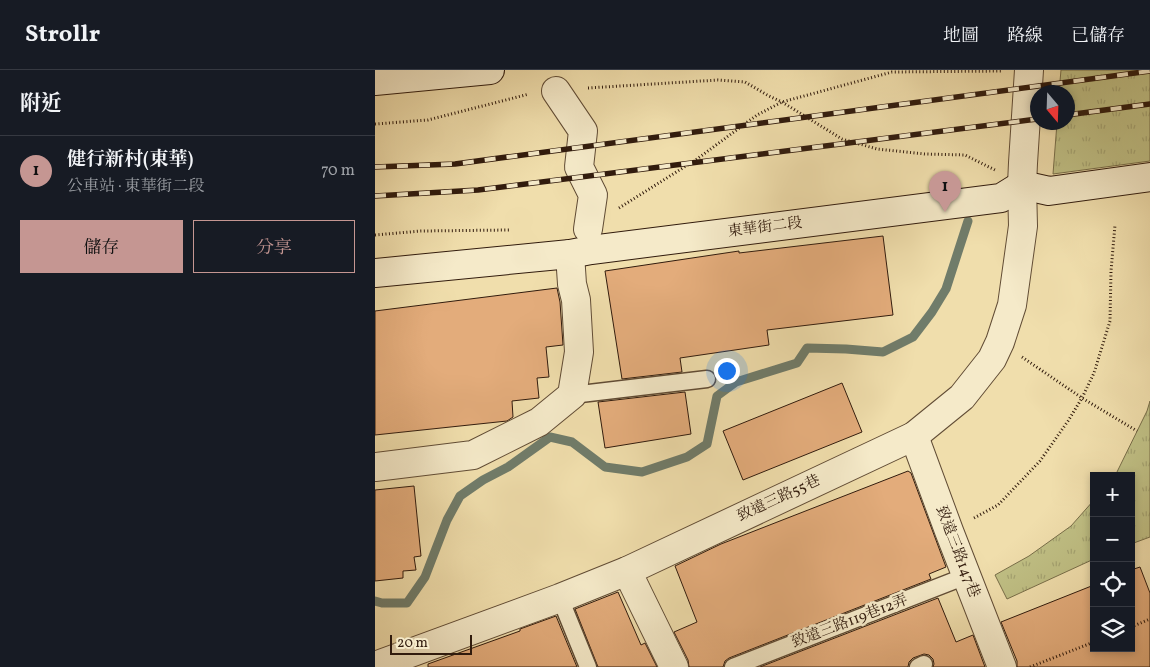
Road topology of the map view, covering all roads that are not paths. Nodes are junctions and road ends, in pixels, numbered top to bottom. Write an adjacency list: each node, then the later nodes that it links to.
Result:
1 (489, 70): 3 (street)
2 (1029, 70): 6 (street, 致遠三路55巷)
3 (375, 80)
4 (556, 92): 7 (street)
5 (1150, 177): 6 (street)
6 (1022, 185): 8 (street, 東華街二段); 12 (street, 致遠三路55巷)
7 (589, 228)
8 (569, 254): 9 (street, 東華街二段); 11 (street)
9 (375, 273)
10 (707, 379): 11 (lane)
11 (571, 395): 13 (street)
12 (914, 436): 14 (street, 致遠三路55巷); 15 (street, 致遠三路147巷)
13 (375, 467)
14 (627, 571): 16 (street, 致遠三路55巷); 19 (street)
15 (967, 576): 20 (lane, 致遠三路119巷12弄); 21 (street, 致遠三路147巷)
16 (560, 598): 17 (street, 致遠三路55巷); 18 (lane)
17 (375, 666)
18 (588, 667)
19 (674, 667)
20 (733, 667)
21 (1002, 667)

